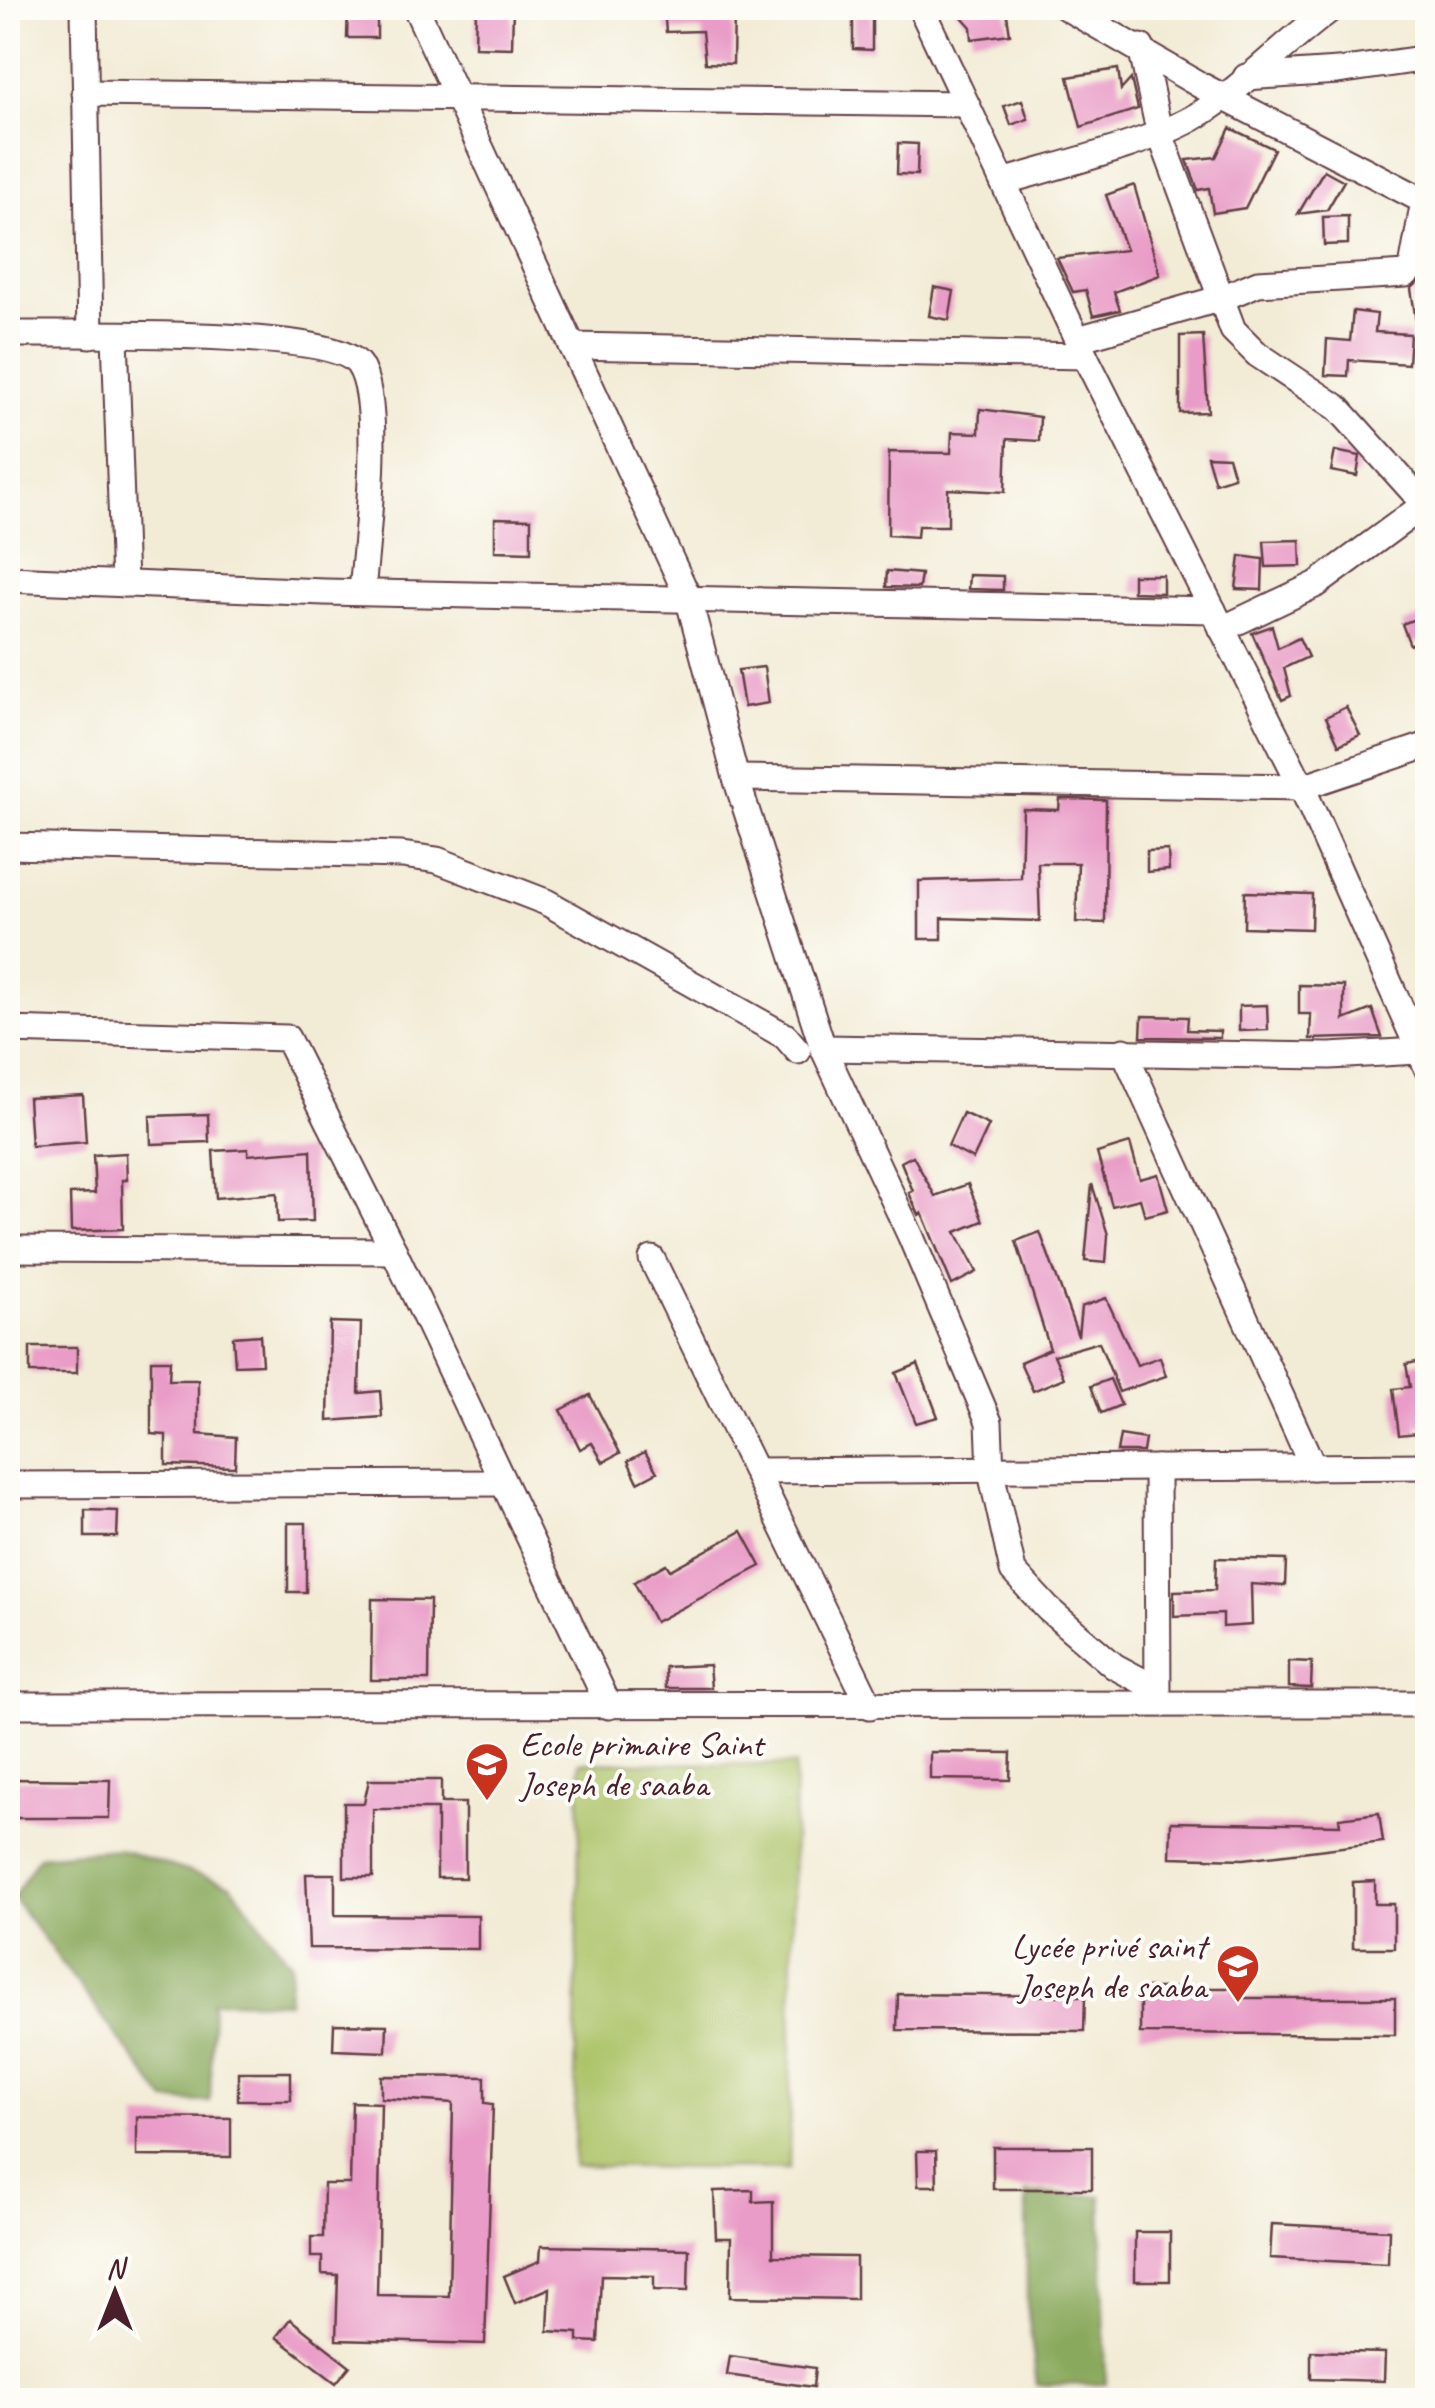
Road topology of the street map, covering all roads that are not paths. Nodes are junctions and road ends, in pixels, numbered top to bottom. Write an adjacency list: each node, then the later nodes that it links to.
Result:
1 (84, 8): 9 (street)
2 (416, 8): 11 (street)
3 (921, 8): 12 (street)
4 (1067, 8): 6 (street)
5 (1332, 8): 8 (street)
6 (1141, 47): 10 (street); 13 (street)
7 (1428, 58): 8 (street)
8 (1246, 77): 10 (street)
9 (85, 93): 11 (street); 18 (street)
10 (1227, 96): 13 (street); 15 (street)
11 (456, 100): 12 (street); 19 (street)
12 (965, 104): 14 (street)
13 (1159, 131): 14 (street); 16 (street)
14 (1003, 182): 20 (street)
15 (1426, 202): 16 (street)
16 (1222, 298): 20 (street); 21 (street)
17 (8, 334): 18 (street)
18 (103, 336): 23 (street); 24 (street)
19 (572, 346): 20 (street); 25 (street)
20 (1082, 347): 26 (street)
21 (1426, 505): 26 (street)
22 (8, 579): 23 (street)
23 (124, 584): 24 (street)
24 (362, 592): 25 (street)
25 (688, 598): 26 (street); 28 (street)
26 (1217, 620): 29 (street)
27 (1428, 745): 29 (street)
28 (736, 778): 29 (street); 32 (street)
29 (1302, 787): 34 (street)
30 (8, 846): 32 (street)
31 (8, 1030): 36 (street)
32 (810, 1049): 33 (street); 42 (street)
33 (1124, 1051): 34 (street); 39 (street)
34 (1423, 1061)
35 (8, 1249): 36 (street)
36 (394, 1251): 43 (street)
37 (652, 1259): 41 (street)
38 (1428, 1466): 39 (street)
39 (1313, 1467): 40 (street)
40 (1158, 1468): 42 (street); 45 (street)
41 (757, 1471): 42 (street); 49 (street)
42 (990, 1472): 45 (street)
43 (502, 1482): 44 (street); 48 (street)
44 (8, 1485)
45 (1158, 1697): 46 (street); 49 (street)
46 (1428, 1704)
47 (8, 1705): 48 (street)
48 (608, 1706): 49 (street)
49 (870, 1706)

